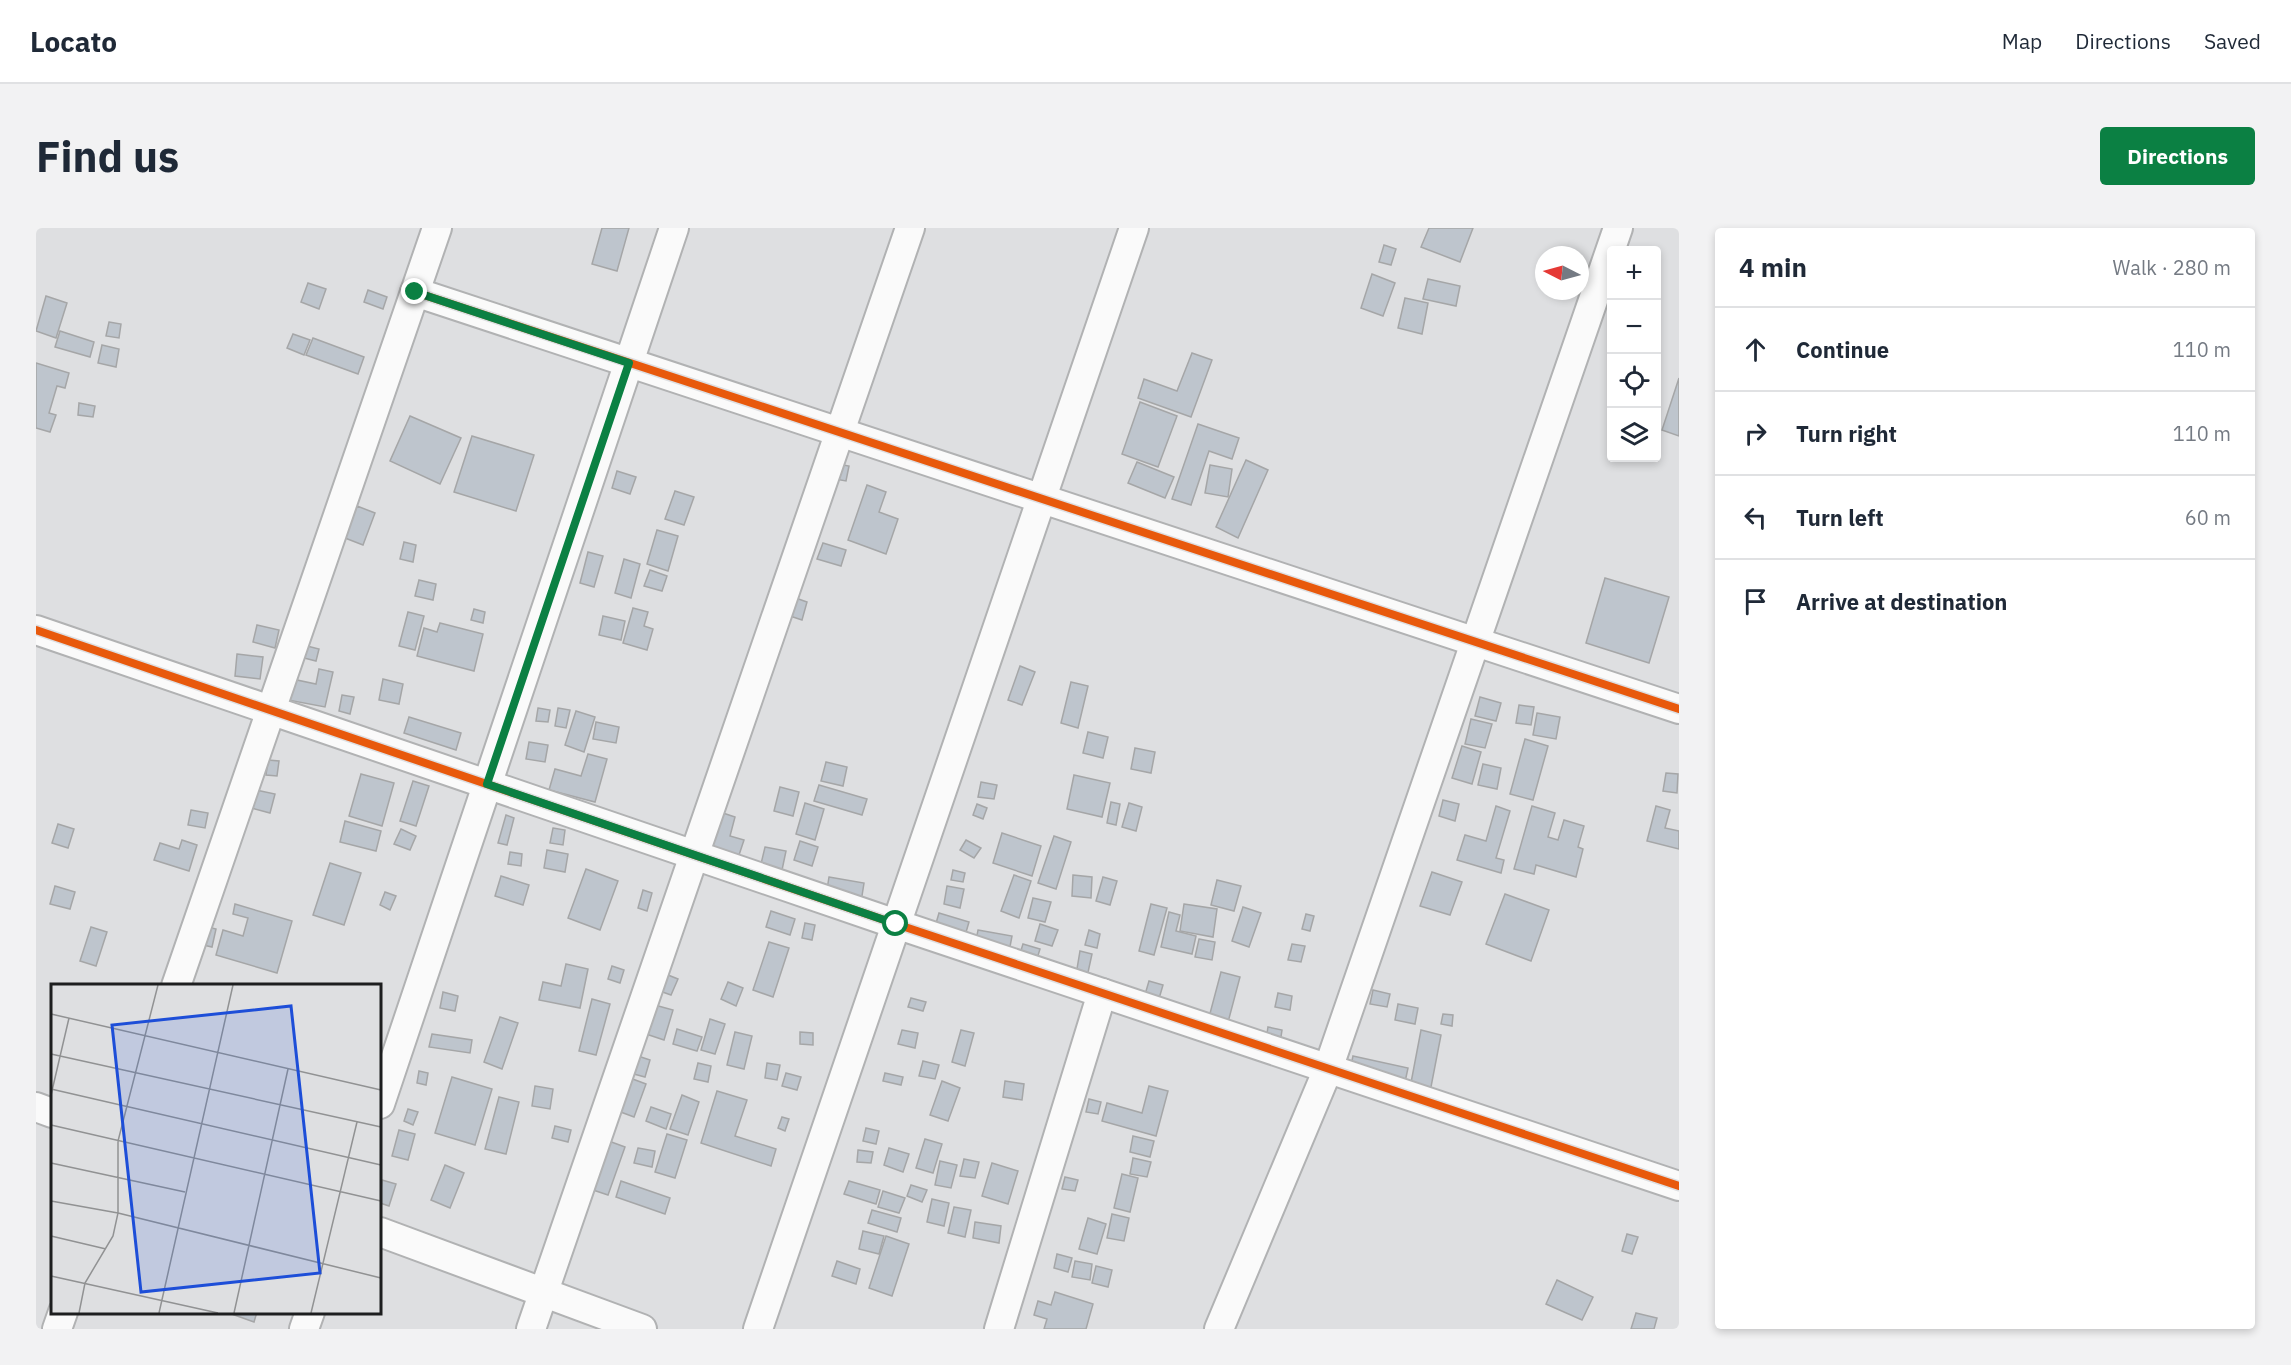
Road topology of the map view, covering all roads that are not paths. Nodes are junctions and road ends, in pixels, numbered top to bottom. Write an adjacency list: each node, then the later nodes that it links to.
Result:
1 (437, 228): 6 (street)
2 (674, 228): 7 (street)
3 (910, 228): 8 (street)
4 (1134, 228): 9 (street)
5 (1618, 228): 11 (street)
6 (415, 292): 7 (street); 13 (street)
7 (629, 363): 8 (street); 14 (street)
8 (840, 432): 9 (street); 15 (street)
9 (1041, 499): 11 (street); 16 (street)
10 (36, 630): 13 (street)
11 (1476, 642): 12 (street); 19 (street)
12 (1679, 709)
13 (271, 710): 14 (street); 17 (street)
14 (487, 784): 15 (street); 20 (street)
15 (694, 855): 16 (street); 25 (street)
16 (896, 924): 18 (street); 32 (street)
17 (177, 984)
18 (1102, 993): 19 (street); 33 (street)
19 (1328, 1069): 23 (street); 34 (street)
20 (381, 1101)
21 (36, 1107): 22 (street)
22 (51, 1113)
23 (1679, 1186)
24 (381, 1233): 25 (street)
25 (543, 1292): 30 (street); 31 (street)
26 (62, 1314): 28 (street)
27 (309, 1314): 29 (street)
28 (57, 1329)
29 (304, 1329)
30 (531, 1329)
31 (642, 1329)
32 (758, 1329)
33 (999, 1329)
34 (1219, 1329)

